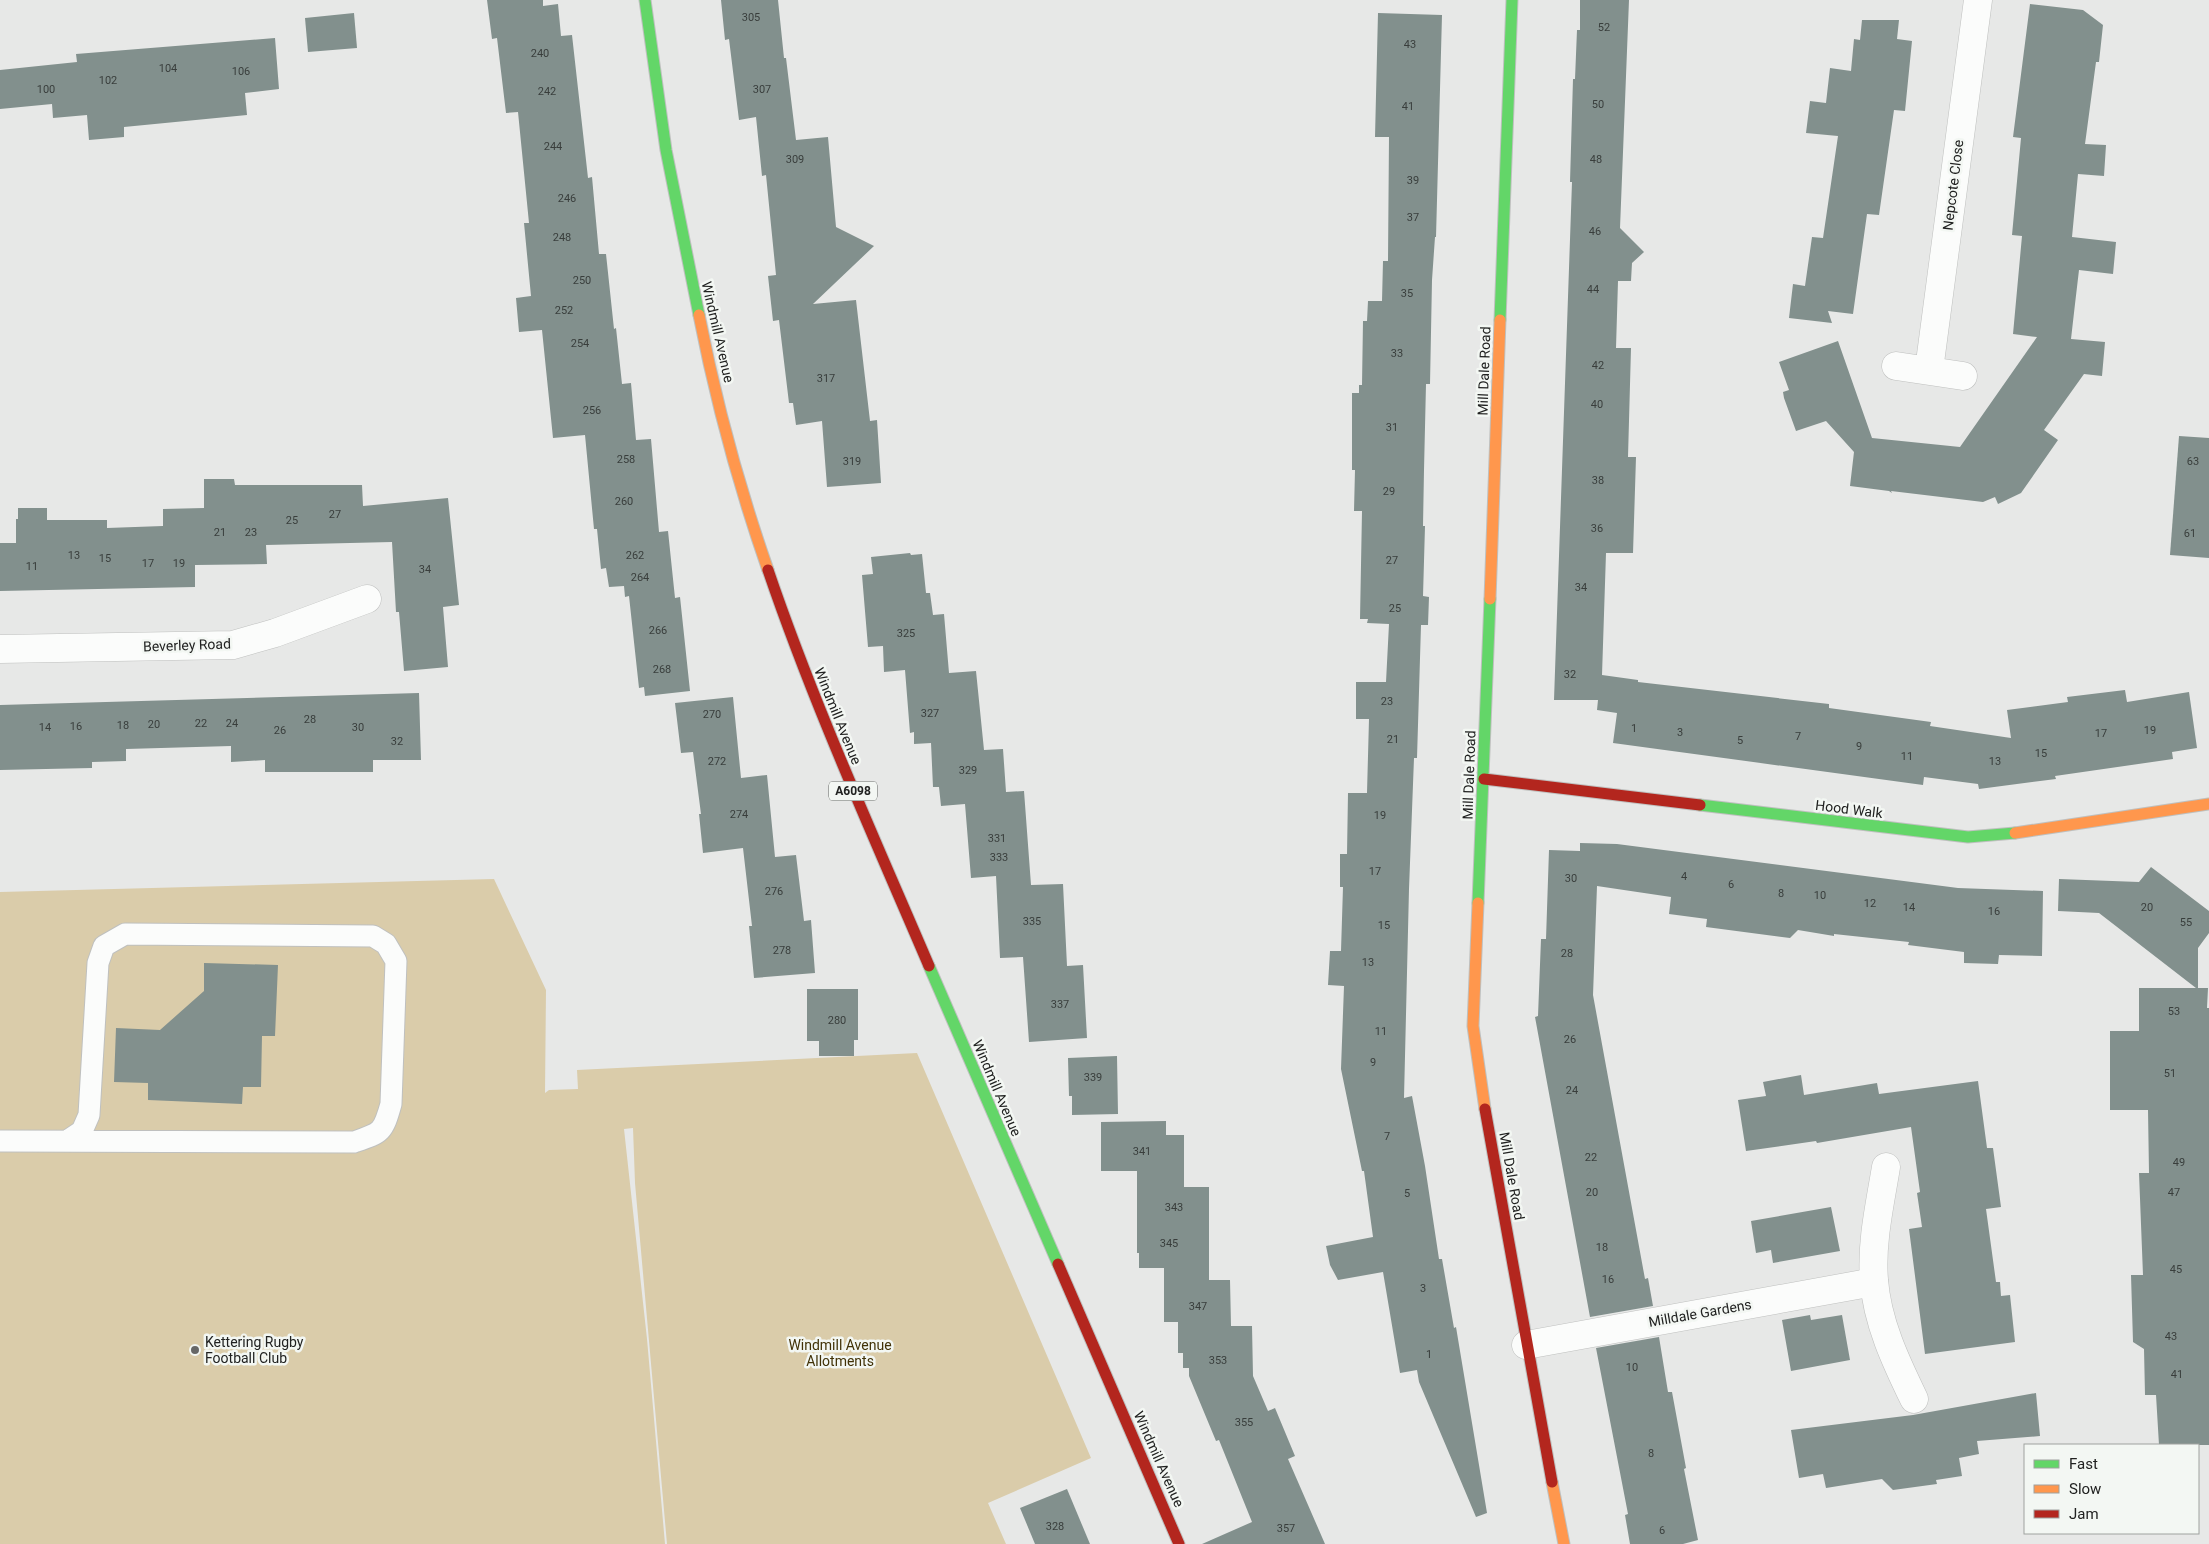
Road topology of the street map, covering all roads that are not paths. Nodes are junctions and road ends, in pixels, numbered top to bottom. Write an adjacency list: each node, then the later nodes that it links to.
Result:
1 (645, 0): 17 (street, Windmill Avenue / A6098)
2 (1512, 0): 9 (street, Mill Dale Road)
3 (1978, 0): 5 (street, Nepcote Close)
4 (1896, 366): 5 (street)
5 (1929, 370): 6 (street)
6 (1963, 376)
7 (367, 599): 8 (street, Beverley Road)
8 (0, 650)
9 (1484, 778): 10 (street, Hood Walk); 15 (street, Mill Dale Road)
10 (2209, 804)
11 (0, 1141): 12 (lane)
12 (67, 1141): 12 (lane)
13 (1886, 1167): 14 (street)
14 (1874, 1282): 15 (street, Milldale Gardens); 16 (street)
15 (1526, 1345): 18 (street, Mill Dale Road)
16 (1914, 1399)
17 (1179, 1544)
18 (1564, 1544)

